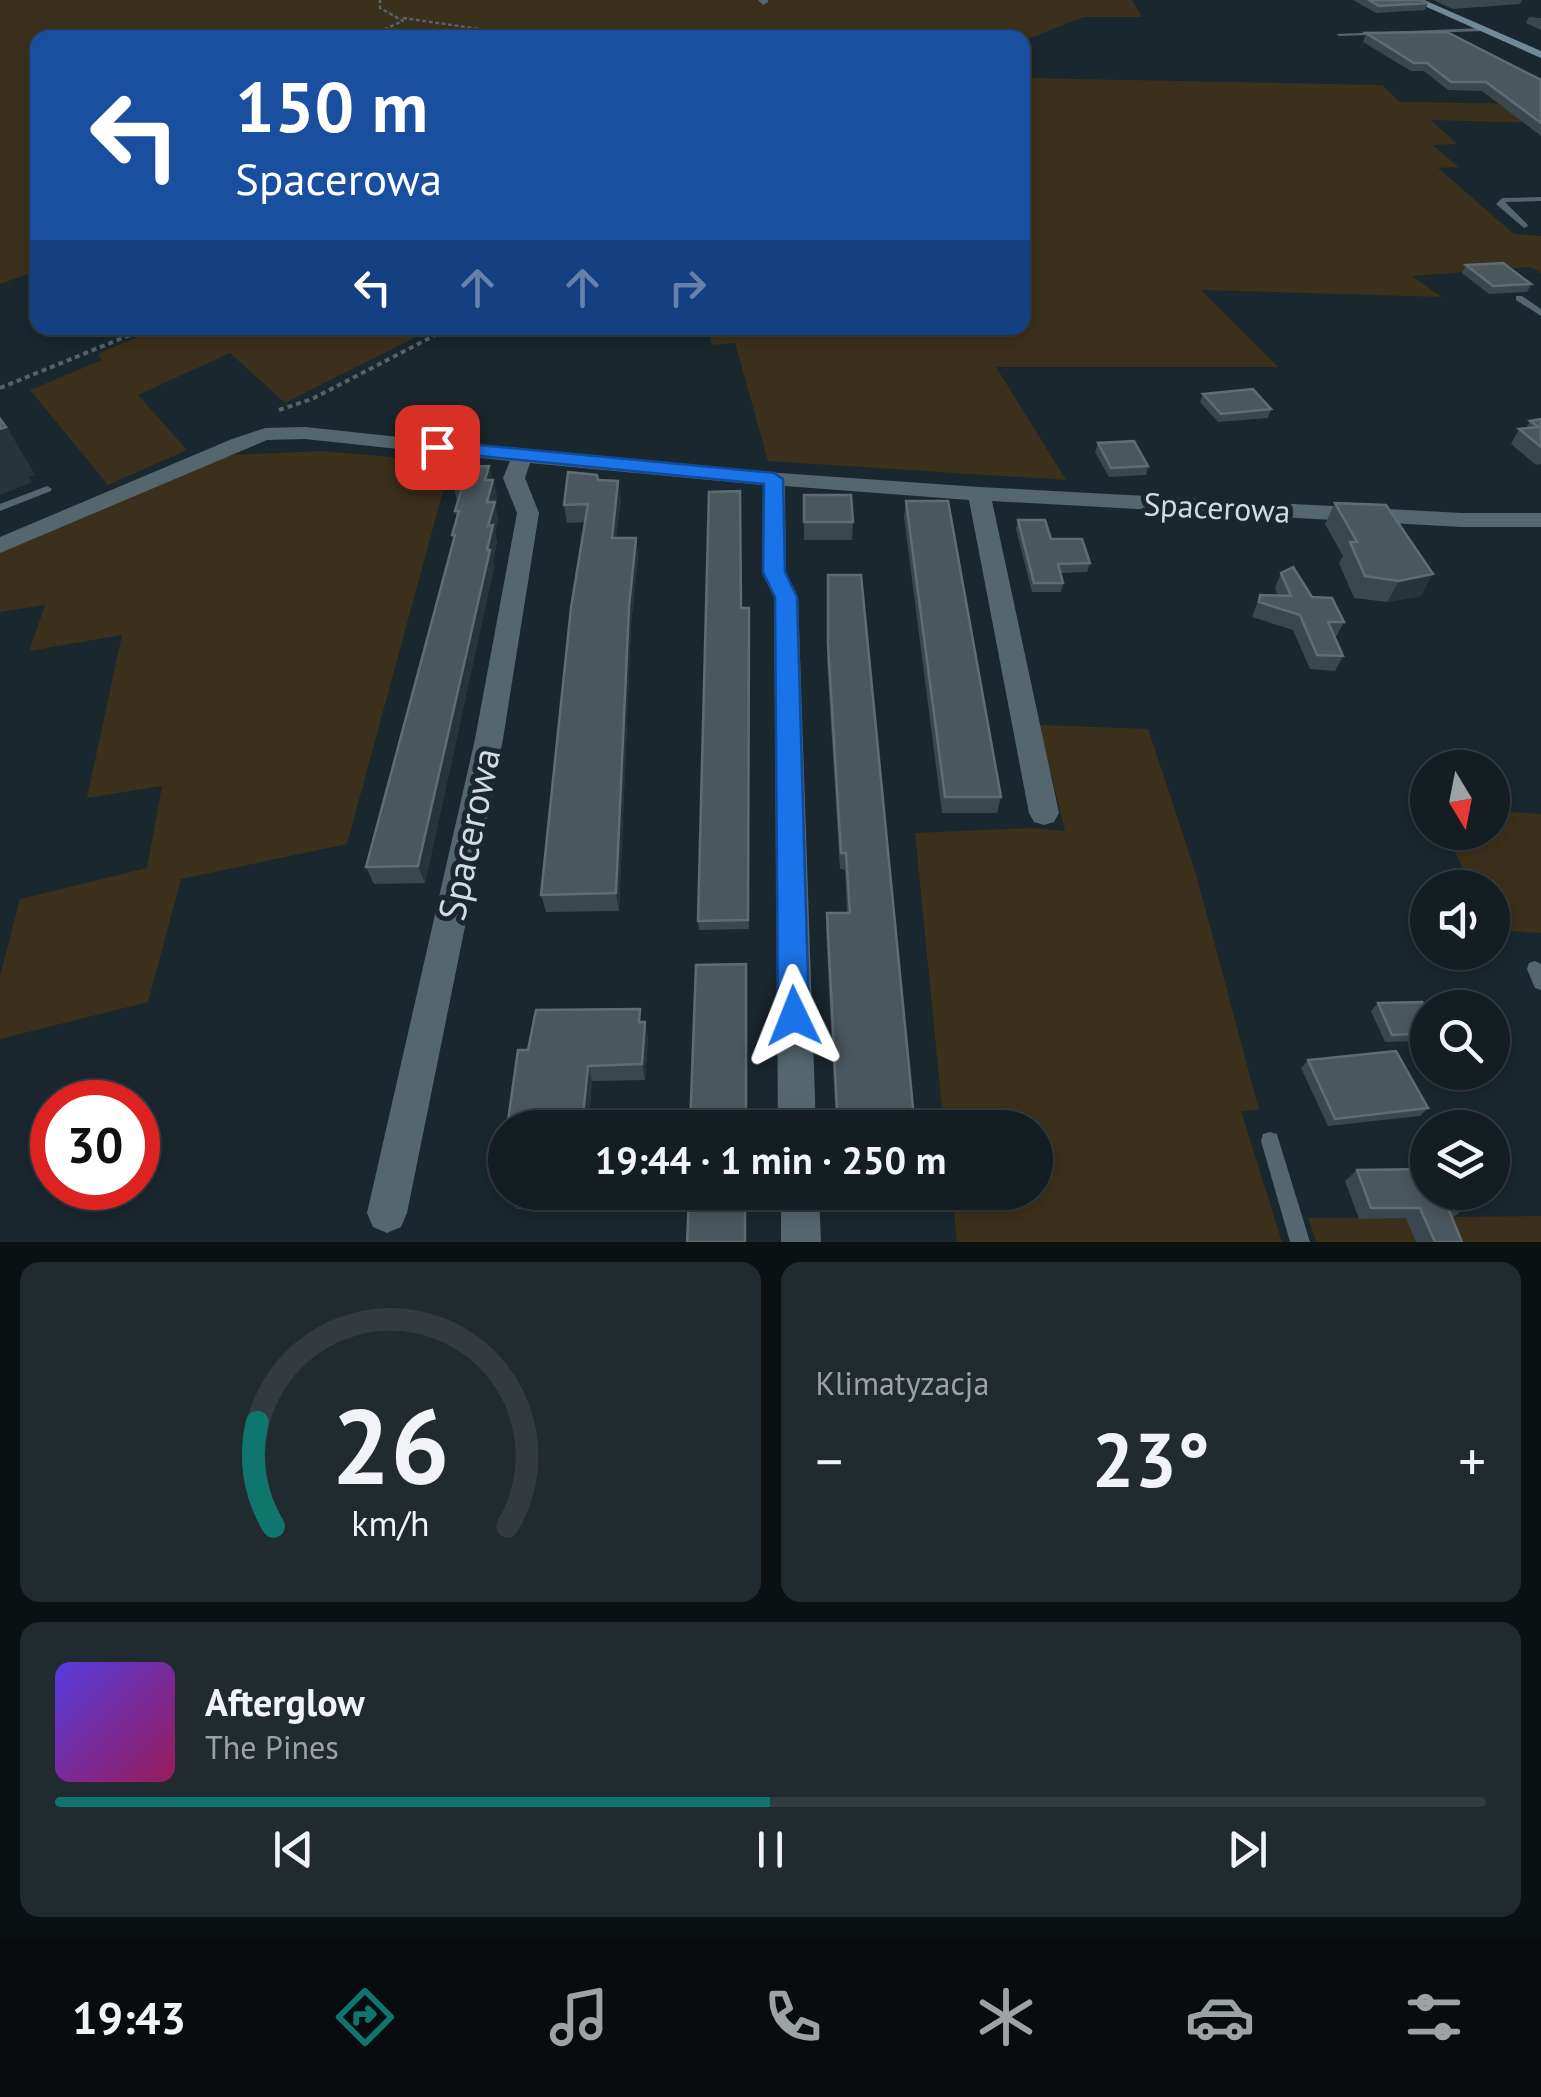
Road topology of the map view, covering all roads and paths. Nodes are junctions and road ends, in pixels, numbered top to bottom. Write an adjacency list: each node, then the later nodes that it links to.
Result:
1 (380, 0): 3 (path)
2 (1416, 0): 6 (main road)
3 (403, 18): 4 (path); 5 (path)
4 (382, 30)
5 (484, 30)
6 (1482, 30): 7 (lane); 8 (main road)
7 (1339, 34)
8 (1541, 55)
9 (1541, 199): 10 (lane)
10 (1524, 226)
11 (1518, 298): 12 (lane)
12 (1541, 314)
13 (130, 335): 15 (path)
14 (435, 335): 16 (path)
15 (0, 388)
16 (278, 410)
17 (522, 456): 18 (street, Spacerowa); 23 (street, Spacerowa); 28 (street, Spacerowa)
18 (774, 479): 20 (street, Spacerowa); 25 (street)
19 (47, 489): 21 (lane)
20 (979, 494): 22 (street, Spacerowa); 24 (street)
21 (0, 508)
22 (1541, 520)
23 (0, 546)
24 (1044, 813)
25 (797, 1110)
26 (1270, 1141): 30 (lane)
27 (800, 1210): 29 (street)
28 (387, 1213)
29 (801, 1242)
30 (1300, 1242)

